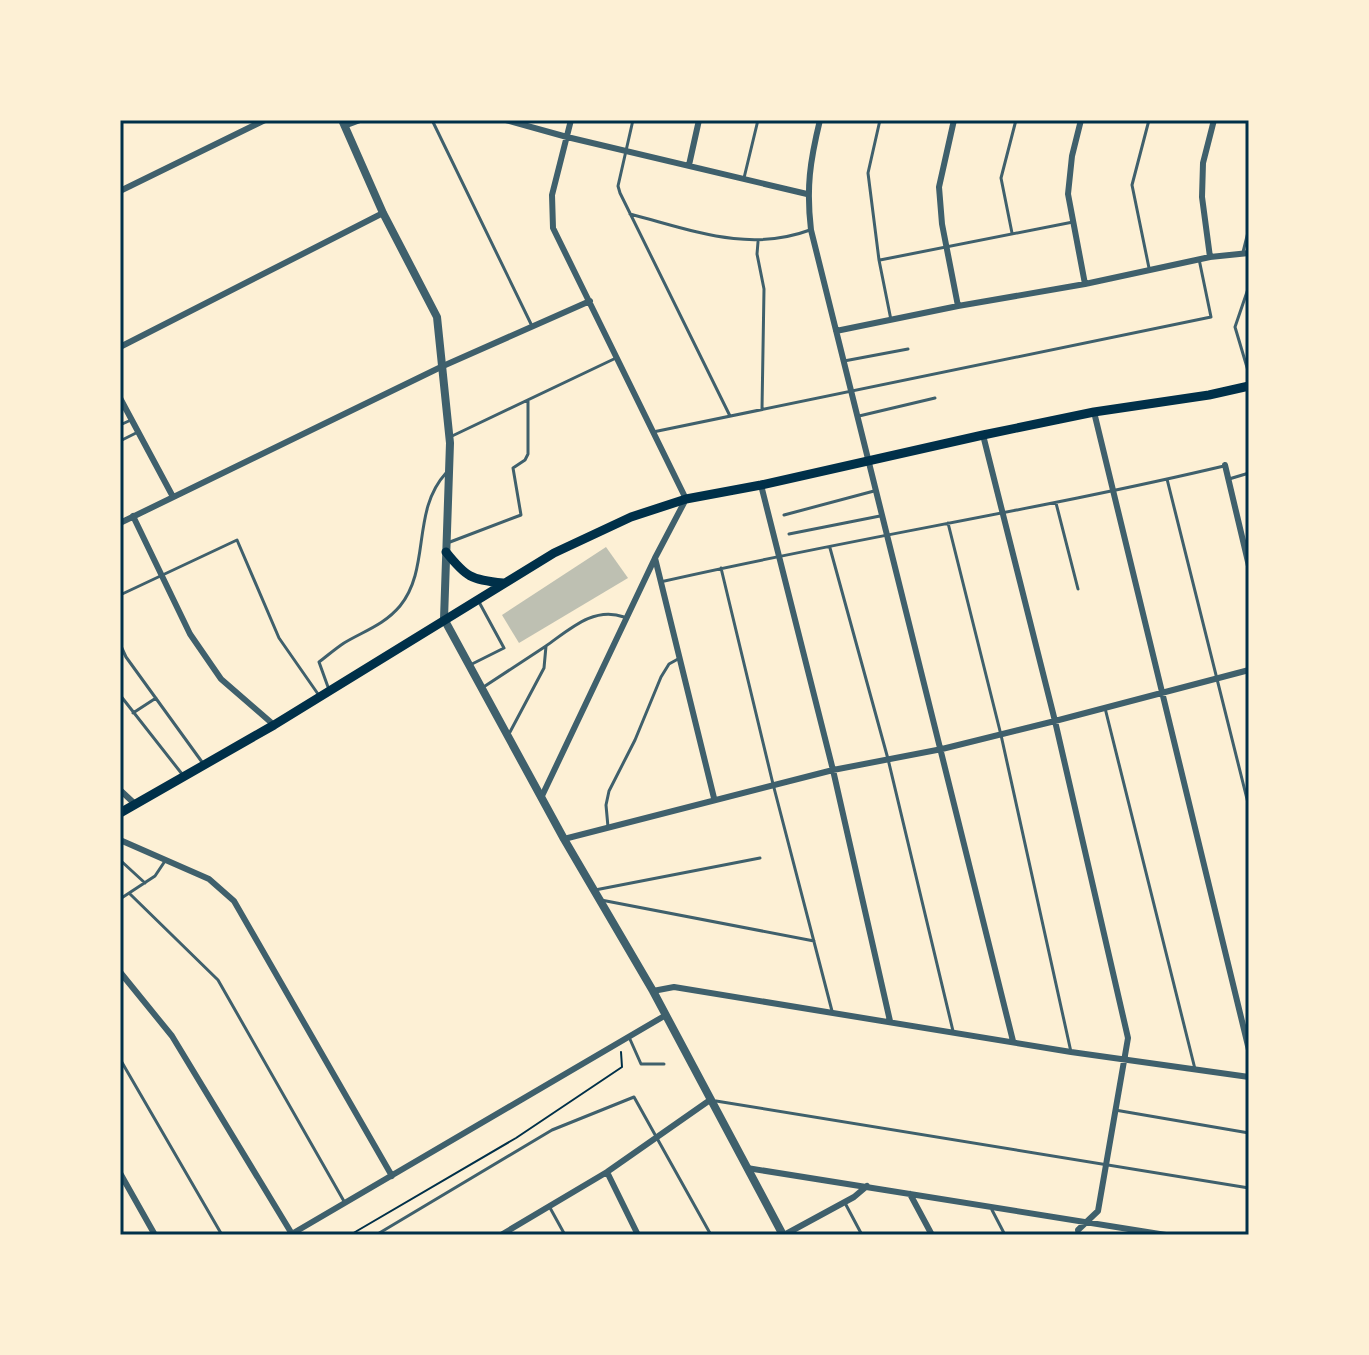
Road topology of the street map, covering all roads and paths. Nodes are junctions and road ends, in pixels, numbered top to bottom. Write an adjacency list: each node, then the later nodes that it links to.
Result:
1 (265, 120): 21 (street)
2 (360, 120): 16 (street)
3 (432, 120): 41 (lane)
4 (507, 120): 17 (street)
5 (571, 120): 17 (street)
6 (633, 120): 18 (lane)
7 (699, 120): 19 (street)
8 (758, 120): 20 (lane)
9 (820, 120): 22 (street)
10 (880, 120): 34 (lane)
11 (954, 120): 30 (street)
12 (1016, 120): 28 (lane)
13 (1081, 120): 25 (street)
14 (1149, 120): 35 (lane)
15 (1214, 120): 32 (street)
16 (343, 123): 23 (street)
17 (567, 137): 18 (street); 38 (street)
18 (626, 151): 19 (street); 24 (lane)
19 (689, 165): 20 (street)
20 (744, 178): 22 (street)
21 (120, 191)
22 (807, 194): 27 (street)
23 (383, 213): 43 (street); 48 (street)
24 (630, 214): 29 (lane); 57 (lane)
25 (1073, 222): 28 (lane); 36 (street)
26 (1249, 228): 31 (lane)
27 (811, 230): 29 (lane); 42 (street)
28 (1012, 234): 30 (lane)
29 (758, 242): 55 (lane)
30 (947, 247): 34 (lane); 39 (street)
31 (1246, 252): 32 (street)
32 (1210, 257): 33 (street)
33 (1199, 259): 35 (street); 51 (lane)
34 (879, 260): 40 (lane)
35 (1149, 270): 36 (street)
36 (1085, 284): 39 (street)
37 (1249, 286): 47 (lane)
38 (590, 301): 41 (street); 45 (street)
39 (958, 306): 40 (street)
40 (891, 320): 42 (street)
41 (532, 326): 48 (street)
42 (836, 331): 46 (street)
43 (120, 347)
44 (908, 349): 46 (lane)
45 (617, 358): 54 (lane); 62 (street)
46 (844, 361): 51 (street)
47 (1248, 364): 49 (lane)
48 (443, 366): 64 (street); 75 (street)
49 (1249, 374)
50 (1249, 386): 56 (main road)
51 (852, 389): 55 (lane); 58 (street)
52 (120, 398): 59 (street)
53 (935, 398): 58 (lane)
54 (528, 400): 64 (lane); 86 (lane)
55 (762, 409): 57 (lane)
56 (1094, 412): 63 (main road); 74 (street)
57 (730, 416): 62 (lane)
58 (859, 416): 66 (street)
59 (132, 420): 60 (lane); 61 (street)
60 (120, 425)
61 (138, 432): 65 (lane); 75 (street)
62 (653, 432): 76 (street)
63 (983, 435): 66 (main road); 78 (street)
64 (450, 437): 68 (street)
65 (120, 441)
66 (870, 460): 72 (main road); 73 (street)
67 (1225, 465): 70 (lane); 71 (street)
68 (449, 470): 86 (street); 107 (lane)
69 (1249, 473): 71 (lane)
70 (1167, 479): 74 (lane); 105 (lane)
71 (1229, 479): 90 (street)
72 (761, 485): 76 (main road); 88 (street)
73 (877, 490): 79 (lane); 81 (street)
74 (1114, 492): 77 (lane); 108 (street)
75 (172, 495): 80 (street)
76 (686, 499): 89 (street); 94 (main road)
77 (1056, 503): 78 (lane); 95 (lane)
78 (1002, 513): 83 (lane); 114 (street)
79 (784, 515)
80 (133, 516): 82 (street); 92 (street)
81 (884, 516): 84 (lane); 85 (street)
82 (120, 523)
83 (948, 523): 85 (lane); 116 (lane)
84 (789, 534)
85 (888, 534): 87 (lane); 118 (street)
86 (447, 548): 94 (main road); 99 (street)
87 (830, 548): 88 (lane); 119 (lane)
88 (779, 555): 91 (lane); 121 (street)
89 (655, 558): 93 (street); 98 (street)
90 (1249, 566)
91 (721, 568): 93 (lane); 123 (lane)
92 (161, 575): 96 (lane); 110 (lane); 115 (street)
93 (660, 582): 102 (street)
94 (503, 583): 97 (main road)
95 (1078, 589)
96 (120, 595)
97 (477, 599): 99 (main road); 103 (lane)
98 (627, 617): 101 (lane); 125 (street)
99 (444, 619): 103 (street); 107 (main road)
100 (120, 644): 111 (lane)
101 (546, 646): 106 (lane); 117 (lane)
102 (679, 659): 126 (street); 130 (lane)
103 (470, 665): 106 (street)
104 (1249, 670): 105 (street)
105 (1218, 678): 108 (street); 128 (lane)
106 (482, 688): 117 (street)
107 (330, 690): 110 (main road)
108 (1164, 692): 112 (street); 150 (street)
109 (120, 695): 113 (lane)
110 (319, 697): 115 (main road)
111 (156, 698): 113 (lane); 120 (lane)
112 (1104, 707): 114 (street); 156 (lane)
113 (133, 713): 122 (lane)
114 (1055, 721): 116 (street); 153 (street)
115 (274, 725): 120 (main road)
116 (1001, 735): 118 (street); 152 (lane)
117 (508, 736): 125 (street)
118 (942, 749): 119 (street); 149 (street)
119 (888, 759): 121 (street); 147 (lane)
120 (204, 765): 122 (main road)
121 (833, 770): 123 (street); 146 (street)
122 (184, 776): 127 (main road)
123 (773, 784): 126 (street); 141 (lane)
124 (120, 790): 127 (street)
125 (541, 798): 131 (street)
126 (714, 798): 130 (street)
127 (135, 804): 129 (main road)
128 (1249, 807)
129 (120, 813)
130 (608, 827): 131 (street)
131 (564, 839): 137 (street)
132 (120, 840): 135 (street)
133 (760, 858): 137 (lane)
134 (120, 860): 136 (lane)
135 (166, 860): 136 (lane); 166 (street)
136 (145, 883): 138 (lane)
137 (595, 890): 140 (street)
138 (130, 894): 139 (lane); 171 (lane)
139 (120, 899)
140 (601, 900): 141 (lane); 143 (street)
141 (814, 941): 144 (lane)
142 (120, 972): 175 (street)
143 (653, 991): 144 (street); 145 (street)
144 (832, 1013): 146 (street)
145 (666, 1015): 148 (street); 158 (street)
146 (890, 1021): 147 (street)
147 (953, 1031): 149 (street)
148 (629, 1037): 155 (lane); 166 (street)
149 (1013, 1041): 152 (street)
150 (1249, 1050)
151 (621, 1051): 179 (path)
152 (1071, 1052): 153 (street)
153 (1123, 1058): 156 (street); 159 (street)
154 (120, 1059): 178 (lane)
155 (664, 1064)
156 (1195, 1069): 157 (street)
157 (1249, 1077)
158 (710, 1100): 161 (street); 162 (lane); 163 (street)
159 (1115, 1110): 160 (lane); 162 (street)
160 (1249, 1133)
161 (658, 1138): 164 (street); 180 (lane); 184 (lane)
162 (1106, 1165): 168 (lane); 174 (street)
163 (746, 1168): 167 (street); 185 (street)
164 (607, 1172): 172 (street); 183 (street)
165 (120, 1173): 177 (street)
166 (392, 1176): 171 (street)
167 (867, 1186): 169 (street); 170 (street)
168 (1249, 1188)
169 (910, 1194): 173 (street); 187 (street)
170 (844, 1202): 185 (street); 186 (lane)
171 (345, 1203): 175 (street)
172 (549, 1206): 181 (street); 182 (lane)
173 (990, 1207): 174 (street); 188 (lane)
174 (1084, 1223): 176 (street); 189 (street)
175 (291, 1234)
176 (1148, 1234): 190 (street)
177 (155, 1235)
178 (222, 1235)
179 (350, 1235)
180 (376, 1235)
181 (501, 1235)
182 (565, 1235)
183 (638, 1235)
184 (711, 1235)
185 (784, 1235)
186 (862, 1235)
187 (932, 1235)
188 (1005, 1235)
189 (1079, 1235)
190 (1166, 1235)

